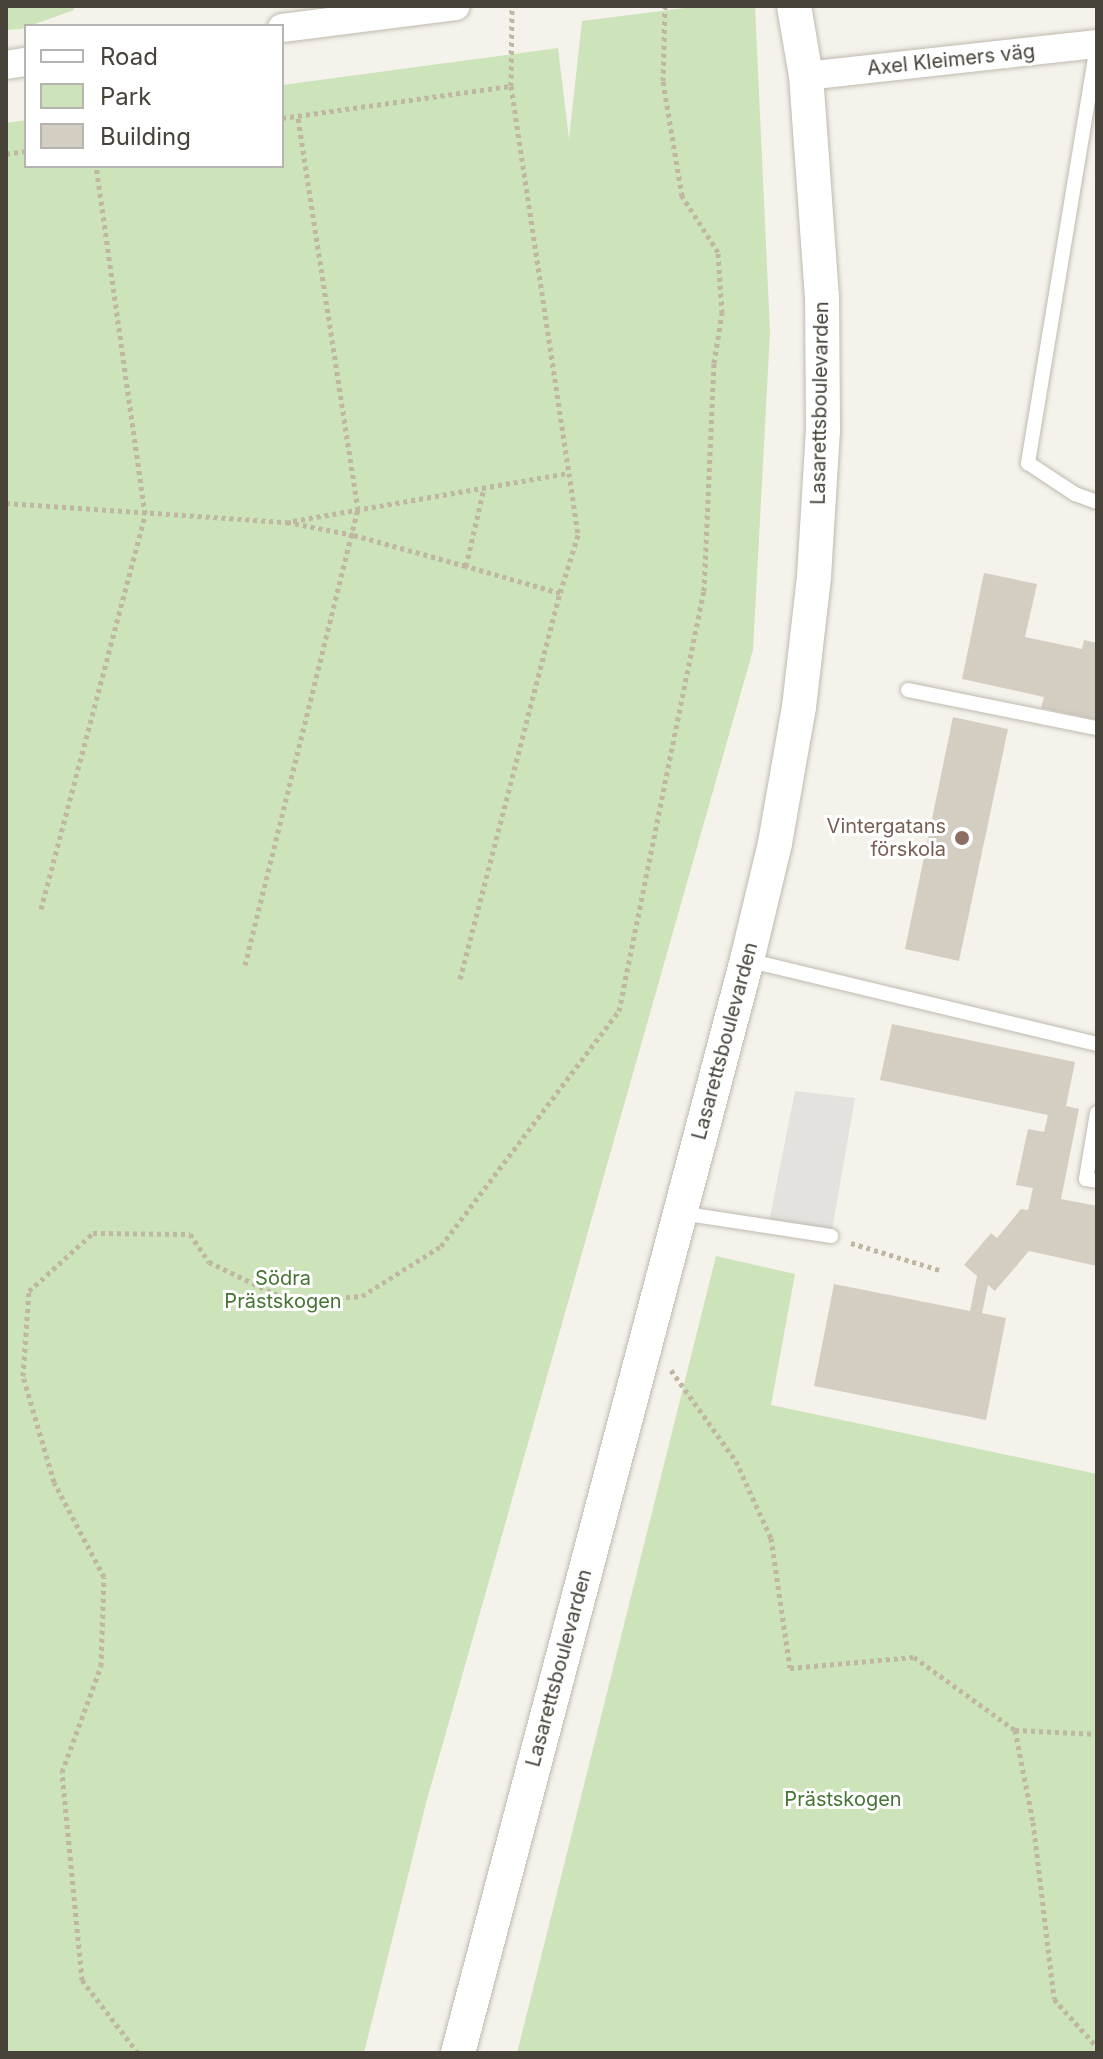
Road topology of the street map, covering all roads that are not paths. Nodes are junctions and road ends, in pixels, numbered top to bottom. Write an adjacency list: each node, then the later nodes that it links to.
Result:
1 (456, 6): 3 (street)
2 (794, 6): 5 (street, Lasarettsboulevarden)
3 (284, 28)
4 (1097, 45): 5 (street, Axel Kleimers väg); 6 (lane)
5 (806, 76): 9 (street, Lasarettsboulevarden)
6 (1097, 502)
7 (908, 690): 8 (lane)
8 (1097, 728)
9 (747, 960): 10 (lane); 13 (street, Lasarettsboulevarden)
10 (1097, 1044)
11 (1097, 1113): 12 (lane)
12 (1097, 1181)
13 (679, 1213): 14 (lane); 15 (street, Lasarettsboulevarden)
14 (831, 1236)
15 (458, 2053)

